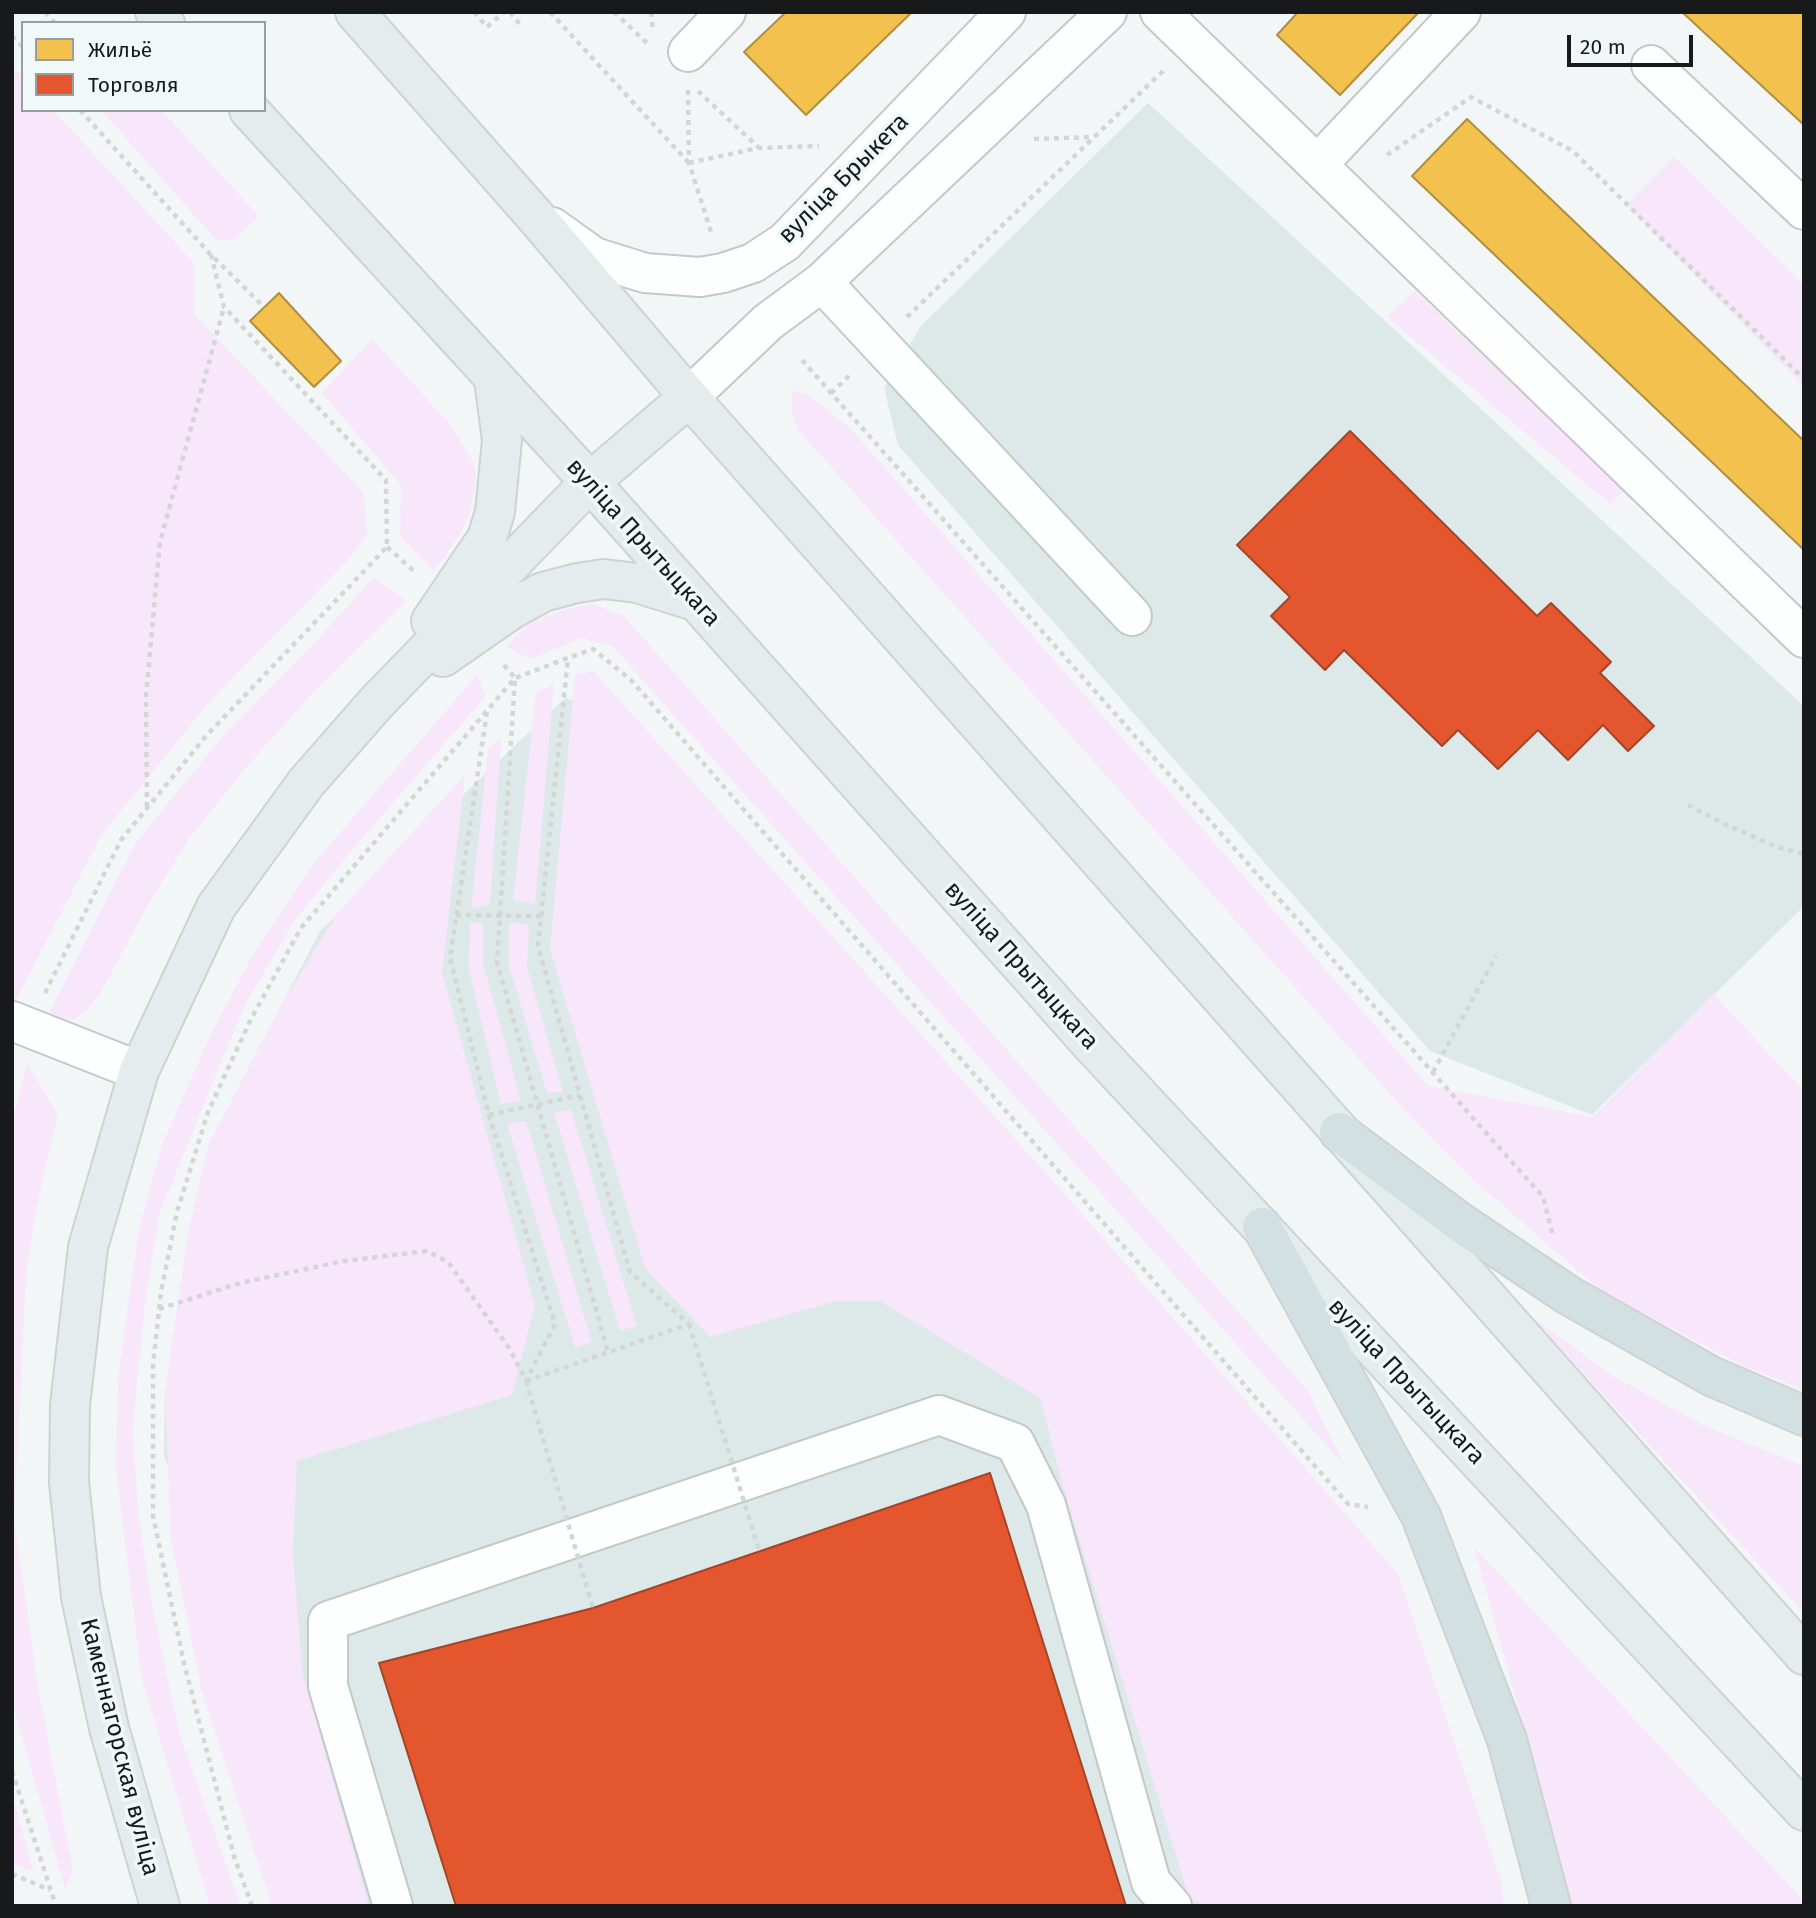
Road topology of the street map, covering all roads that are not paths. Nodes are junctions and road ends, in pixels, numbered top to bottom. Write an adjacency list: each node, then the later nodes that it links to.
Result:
1 (355, 12): 12 (main road)
2 (726, 12): 8 (street)
3 (1006, 12): 12 (street, вуліца Брыкета)
4 (1107, 12): 13 (street)
5 (1160, 12): 10 (street)
6 (1461, 12): 10 (street)
7 (1651, 65): 11 (street)
8 (688, 67)
9 (251, 112): 14 (main road, вуліца Прытыцкага)
10 (1329, 176): 19 (street)
11 (1804, 210)
12 (535, 216): 15 (main road)
13 (822, 282): 15 (street); 18 (street)
14 (494, 380): 16 (main road, вуліца Прытыцкага); 20 (main road)
15 (689, 397): 16 (main road); 23 (main road)
16 (590, 482): 17 (main road, вуліца Прытыцкага); 20 (main road)
17 (697, 602): 20 (main road); 24 (main road, вуліца Прытыцкага)
18 (1132, 617)
19 (1804, 638)
20 (376, 703): 22 (main road, Каменнагорская вуліца)
21 (20, 1024): 22 (street)
22 (139, 1071): 30 (main road, Каменнагорская вуліца)
23 (1339, 1132): 25 (highway); 26 (main road)
24 (1262, 1227): 27 (main road, вуліца Прытыцкага); 28 (highway)
25 (1804, 1416)
26 (1804, 1655)
27 (1804, 1811)
28 (1533, 1840): 32 (street); 33 (highway)
29 (1161, 1894): 31 (street)
30 (160, 1906)
31 (393, 1906)
32 (1539, 1906)
33 (1551, 1906)

